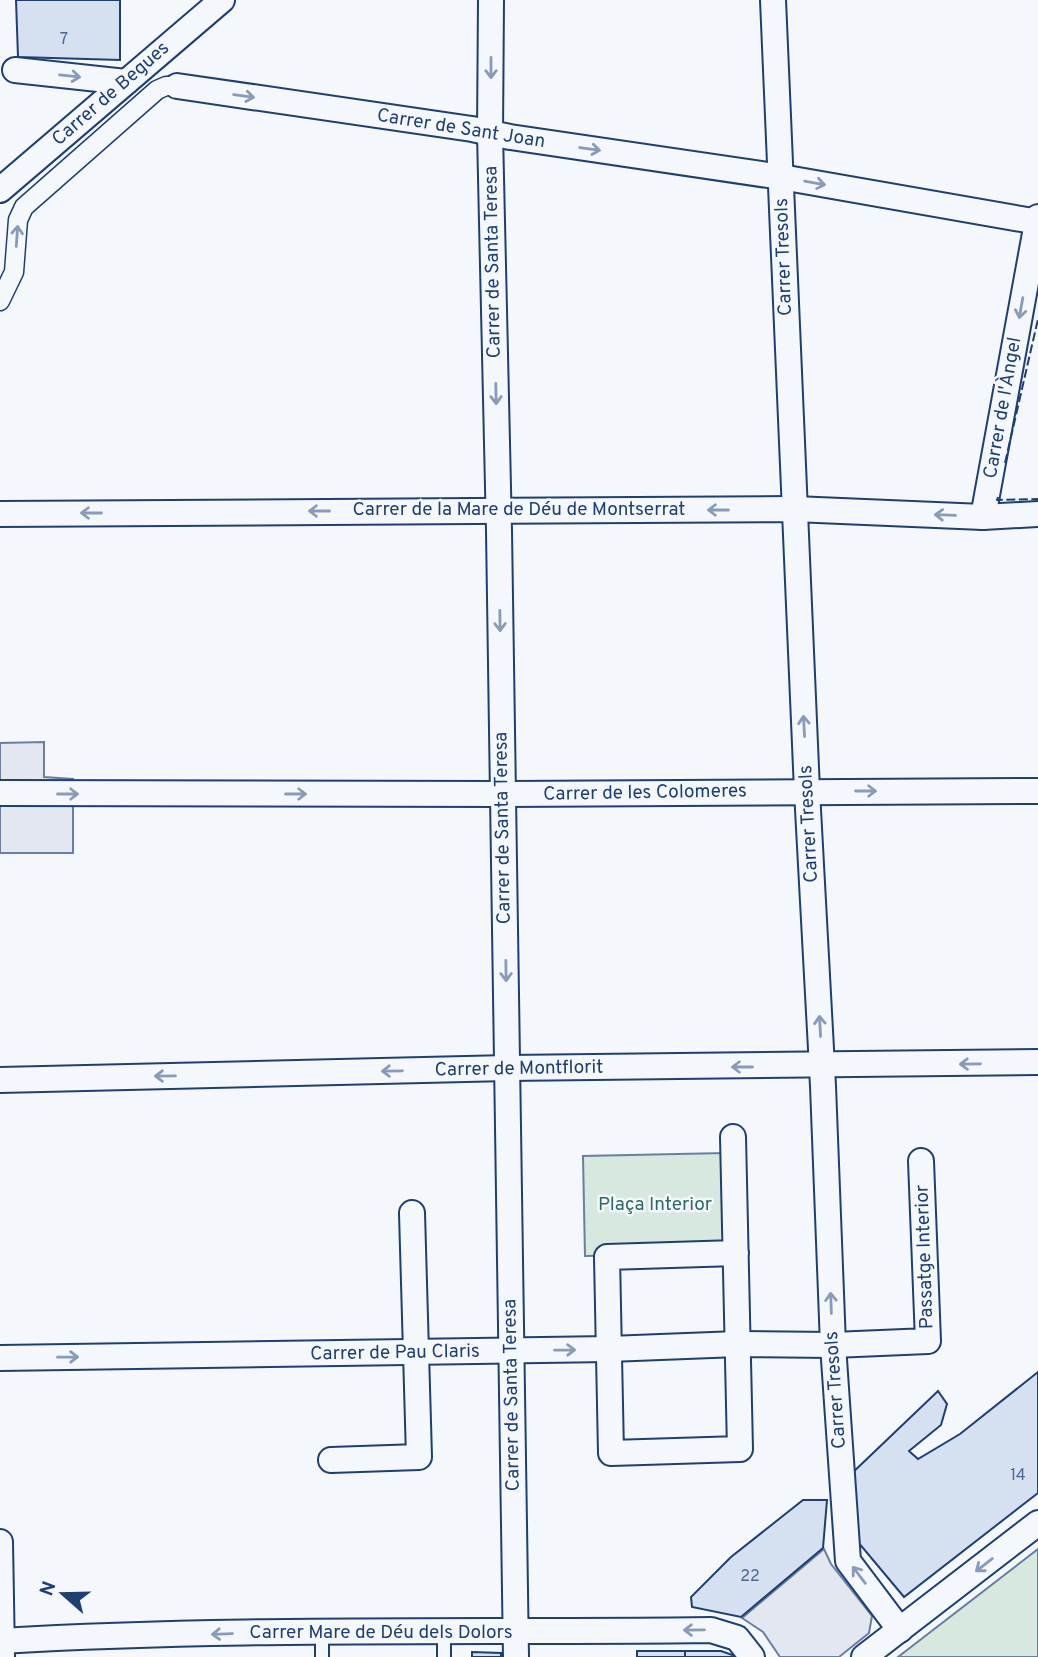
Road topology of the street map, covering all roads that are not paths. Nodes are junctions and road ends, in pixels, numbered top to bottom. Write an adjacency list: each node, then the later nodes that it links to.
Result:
1 (222, 0): 5 (street, Carrer de Begues)
2 (491, 0): 7 (street, Carrer de Santa Teresa, one-way to 7)
3 (773, 0): 8 (street, Carrer Tresols)
4 (8, 69): 5 (street, one-way to 5)
5 (126, 82): 9 (street, Carrer de Begues)
6 (177, 86): 7 (street, Carrer de Sant Joan, one-way to 7); 11 (street, Carrer de Sant Joan, one-way to 6)
7 (491, 133): 8 (street, Carrer de Sant Joan, one-way to 8); 13 (street, Carrer de Santa Teresa, one-way to 13)
8 (780, 177): 10 (street, Carrer de Sant Joan, one-way to 10); 12 (street, Carrer Tresols)
9 (0, 190)
10 (1038, 220): 16 (street, Carrer de l'Àngel, one-way to 16)
11 (0, 301)
12 (794, 509): 13 (street, Carrer de la Mare de Déu de Montserrat, one-way to 13); 16 (street, Carrer de la Mare de Déu de Montserrat, one-way to 12); 18 (street, Carrer Tresols, one-way to 12)
13 (498, 510): 14 (street, Carrer de la Mare de Déu de Montserrat, one-way to 14); 20 (street, Carrer de Santa Teresa, one-way to 20)
14 (0, 514)
15 (1038, 514): 16 (street, Carrer de la Mare de Déu de Montserrat)
16 (983, 517)
17 (1038, 790): 18 (street, Carrer de les Colomeres, one-way to 17)
18 (807, 791): 20 (street, Carrer de les Colomeres); 22 (street, Carrer Tresols, one-way to 18)
19 (0, 793): 20 (street, Carrer de les Colomeres, one-way to 20)
20 (503, 794): 23 (street, Carrer de Santa Teresa, one-way to 23)
21 (1038, 1062): 22 (street, Carrer de Montflorit, one-way to 22)
22 (822, 1066): 23 (street, Carrer de Montflorit, one-way to 23); 30 (street, Carrer Tresols, one-way to 22)
23 (508, 1068): 24 (street, Carrer de Montflorit, one-way to 24); 32 (street, Carrer de Santa Teresa)
24 (0, 1080)
25 (733, 1137): 28 (street)
26 (921, 1161): 30 (street, Passatge Interior)
27 (412, 1213): 33 (street)
28 (736, 1254): 29 (street); 31 (street)
29 (738, 1345): 30 (street, Carrer de Pau Claris); 31 (street, Carrer de Pau Claris); 31 (street)
30 (833, 1345): 38 (street, Carrer Tresols, one-way to 30)
31 (609, 1349): 32 (street, Carrer de Pau Claris, one-way to 31)
32 (512, 1351): 33 (street, Carrer de Pau Claris); 41 (street, Carrer de Santa Teresa)
33 (415, 1353): 34 (street, Carrer de Pau Claris, one-way to 33); 35 (street)
34 (0, 1358)
35 (331, 1460)
36 (1038, 1523): 38 (street, one-way to 38)
37 (0, 1542): 42 (street)
38 (900, 1630): 47 (street)
39 (322, 1631): 40 (street, Carrer Mare de Déu dels Dolors); 42 (street, Carrer Mare de Déu dels Dolors, one-way to 42); 43 (lane)
40 (444, 1632): 41 (street, Carrer Mare de Déu dels Dolors); 44 (lane)
41 (516, 1632): 45 (street, Carrer de Santa Teresa); 46 (street, Carrer Mare de Déu dels Dolors, one-way to 41)
42 (1, 1646)
43 (322, 1657)
44 (444, 1657)
45 (516, 1657)
46 (752, 1657)
47 (864, 1657)

